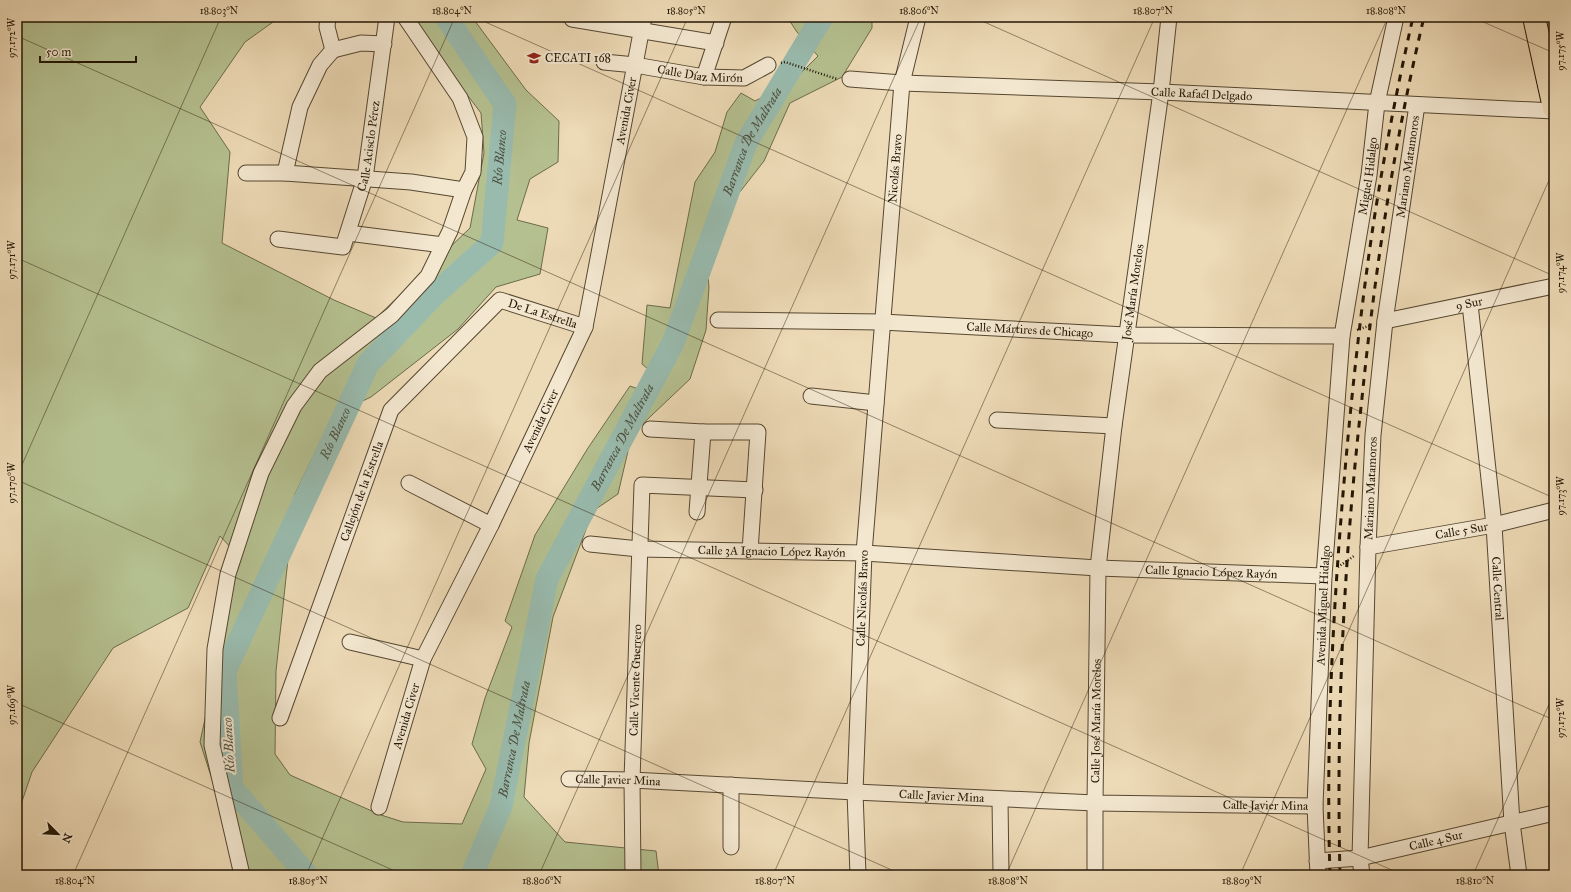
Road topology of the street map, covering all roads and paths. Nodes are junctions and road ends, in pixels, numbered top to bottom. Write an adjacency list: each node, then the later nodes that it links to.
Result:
1 (328, 17): 13 (street)
2 (387, 17): 12 (street, Calle Acisclo Pérez)
3 (405, 17): 30 (street)
4 (724, 17): 11 (street)
5 (918, 17): 21 (street, Nicolás Bravo)
6 (1169, 17): 22 (street, José María Morelos)
7 (1396, 17): 23 (street, Miguel Hidalgo)
8 (1534, 17): 25 (main road)
9 (572, 18): 10 (street)
10 (643, 24): 11 (street); 17 (street, Avenida Civer)
11 (716, 43): 18 (street)
12 (384, 44): 13 (street); 29 (street, Calle Acisclo Pérez)
13 (334, 50): 28 (street)
14 (604, 62): 17 (street, Calle Díaz Mirón)
15 (785, 62): 19 (path)
16 (768, 64): 18 (street, Calle Díaz Mirón)
17 (635, 65): 18 (street, Calle Díaz Mirón); 40 (street, Avenida Civer)
18 (704, 77)
19 (833, 79)
20 (850, 79): 21 (street, Calle Rafaél Delgado)
21 (902, 83): 22 (street, Calle Rafaél Delgado); 39 (street, Nicolás Bravo)
22 (1161, 92): 23 (street, Calle Rafaél Delgado); 41 (street, José María Morelos)
23 (1377, 103): 24 (street, Calle Rafaél Delgado); 42 (street, Miguel Hidalgo)
24 (1417, 104): 26 (street, Calle Rafaél Delgado); 38 (street, Mariano Matamoros)
25 (1554, 108)
26 (1554, 111)
27 (246, 173): 28 (street)
28 (285, 174): 29 (street)
29 (365, 178): 30 (street); 32 (street, Calle Acisclo Pérez)
30 (464, 190): 33 (street)
31 (278, 239): 32 (street)
32 (345, 240): 33 (street)
33 (443, 245): 79 (street)
34 (1554, 286): 36 (street, 9 Sur)
35 (500, 300): 40 (street, De La Estrella); 65 (street, Callejón de la Estrella)
36 (1470, 304): 38 (street, 9 Sur); 55 (street, Calle Central)
37 (718, 320): 39 (street, Calle Mártires de Chicago)
38 (1385, 321): 42 (path); 57 (street, Mariano Matamoros)
39 (882, 322): 41 (street, Calle Mártires de Chicago); 44 (street, Calle Nicolás Bravo)
40 (585, 326): 54 (street, Avenida Civer)
41 (1126, 335): 42 (street, Calle Mártires de Chicago); 46 (street, José María Morelos)
42 (1342, 336): 62 (street, Avenida Miguel Hidalgo)
43 (811, 396): 44 (street)
44 (876, 403): 60 (street, Calle Nicolás Bravo)
45 (997, 420): 46 (street)
46 (1114, 426): 61 (street, José María Morelos)
47 (650, 429): 48 (street)
48 (702, 432): 50 (street); 51 (street)
49 (409, 483): 54 (street)
50 (698, 488): 51 (street); 53 (street); 58 (street, Calle Vicente Guerrero)
51 (755, 490): 59 (street)
52 (1554, 510): 55 (street, Calle 5 Sur)
53 (697, 512)
54 (491, 525): 64 (street, Avenida Civer)
55 (1494, 525): 57 (street, Calle 5 Sur); 75 (street, Calle Central)
56 (590, 544): 58 (street, Calle 3A Ignacio López Rayón)
57 (1368, 547): 62 (path); 77 (street, Mariano Matamoros)
58 (639, 549): 59 (street, Calle 3A Ignacio López Rayón); 67 (street, Calle Vicente Guerrero)
59 (750, 551): 60 (street, Calle 3A Ignacio López Rayón)
60 (864, 553): 61 (street, Calle 3A Ignacio López Rayón); 69 (street, Calle Nicolás Bravo)
61 (1098, 568): 62 (street, Calle Ignacio López Rayón); 71 (street, Calle José María Morelos)
62 (1324, 576): 72 (street, Avenida Miguel Hidalgo)
63 (350, 642): 64 (street)
64 (423, 660): 73 (street, Avenida Civer)
65 (280, 718)
66 (569, 779): 67 (street, Calle Javier Mina)
67 (632, 780): 68 (street, Calle Javier Mina); 80 (street, Calle Vicente Guerrero)
68 (731, 785): 69 (street, Calle Javier Mina); 76 (street)
69 (855, 792): 70 (street, Calle Javier Mina); 81 (street, Calle Nicolás Bravo)
70 (1000, 799): 71 (street, Calle Javier Mina); 82 (street)
71 (1095, 803): 72 (street, Calle Javier Mina); 83 (street, Calle José María Morelos)
72 (1315, 806): 78 (street, Avenida Miguel Hidalgo)
73 (379, 807)
74 (1554, 813): 75 (street, Calle 4 Sur)
75 (1512, 823): 77 (street, Calle 4 Sur); 85 (street, Calle Central)
76 (731, 847)
77 (1360, 858): 78 (street, Calle 4 Sur); 84 (street, Mariano Matamoros)
78 (1317, 868)
79 (242, 875)
80 (632, 875)
81 (858, 875)
82 (1001, 875)
83 (1095, 875)
84 (1362, 875)
85 (1519, 875)

